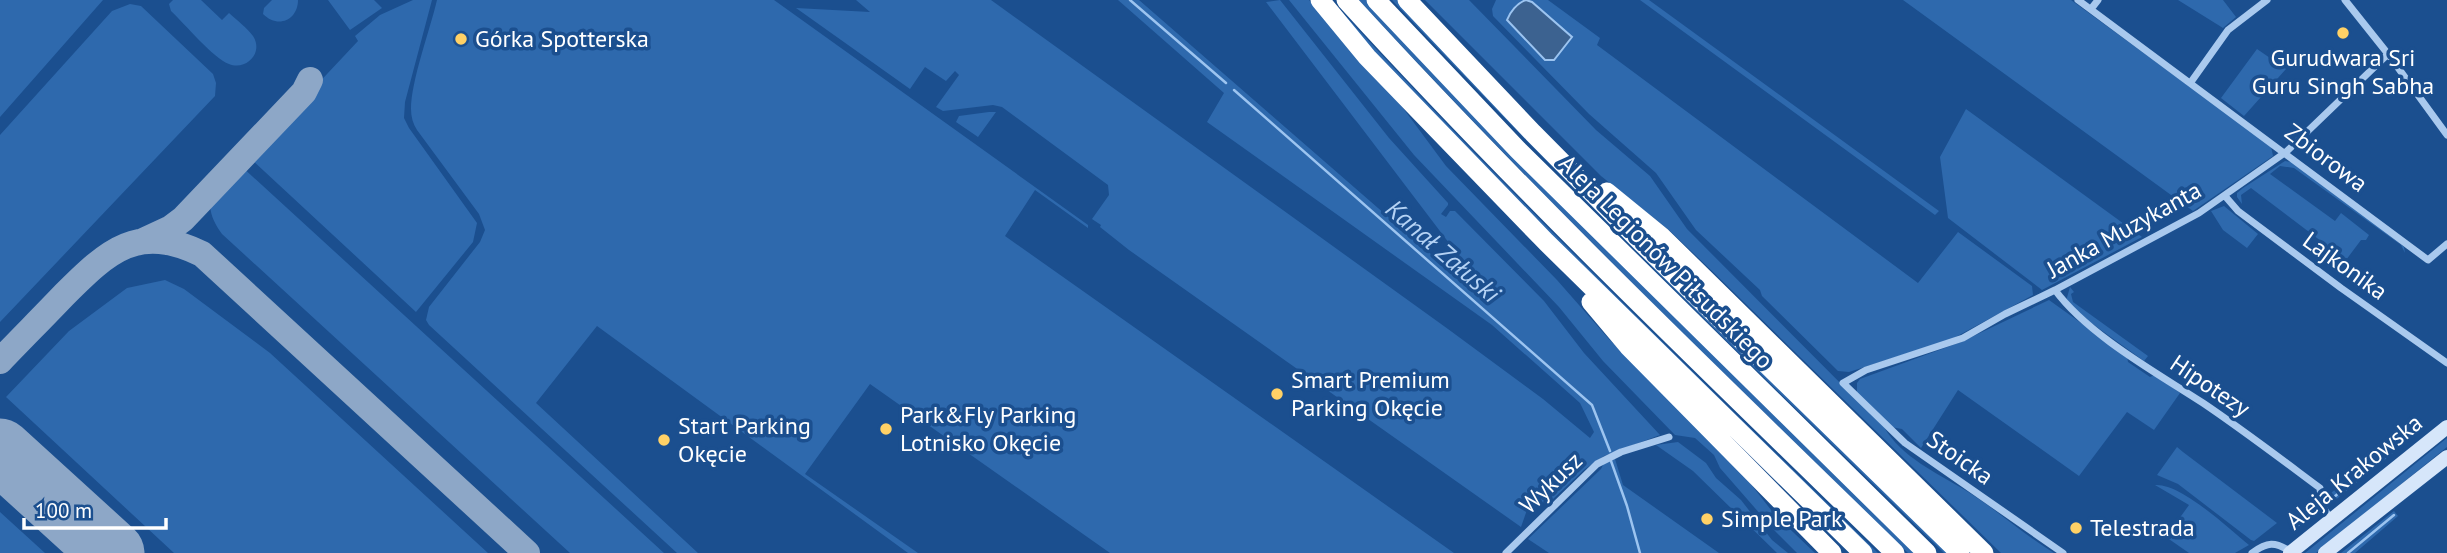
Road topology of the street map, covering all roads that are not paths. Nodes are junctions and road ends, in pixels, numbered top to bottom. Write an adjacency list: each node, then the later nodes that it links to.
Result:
1 (1320, 0): 16 (highway)
2 (1346, 0): 28 (highway, Aleja Legionów Piłsudskiego)
3 (1376, 0): 29 (highway, Aleja Legionów Piłsudskiego)
4 (1407, 0): 12 (highway)
5 (2078, 0): 9 (street, Zbiorowa)
6 (2098, 0): 9 (street)
7 (2267, 0): 11 (street)
8 (2345, 0): 10 (street)
9 (2091, 9): 11 (street, Zbiorowa)
10 (2388, 54): 13 (street); 14 (street, Janka Muzykanta)
11 (2191, 82): 14 (street, Zbiorowa)
12 (1533, 132): 30 (highway); 31 (highway)
13 (2447, 135)
14 (2286, 152): 15 (street, Janka Muzykanta); 17 (street, Zbiorowa)
15 (2225, 196): 18 (street, Janka Muzykanta); 19 (street, Lajkonika)
16 (1546, 242): 26 (highway); 27 (highway)
17 (2447, 244)
18 (2055, 290): 20 (street, Janka Muzykanta); 24 (street, Hipotezy)
19 (2447, 363)
20 (1843, 383): 32 (street, Stoicka)
21 (2447, 427): 24 (main road, Aleja Krakowska)
22 (1669, 437): 25 (street, Wykusz)
23 (2447, 457): 35 (main road, Aleja Krakowska)
24 (2331, 519): 34 (main road, Aleja Krakowska)
25 (1506, 553)
26 (1832, 553)
27 (1863, 553)
28 (1895, 553)
29 (1927, 553)
30 (1960, 553)
31 (1984, 553)
32 (2063, 553)
33 (2252, 553): 34 (street)
34 (2291, 553)
35 (2325, 553)

